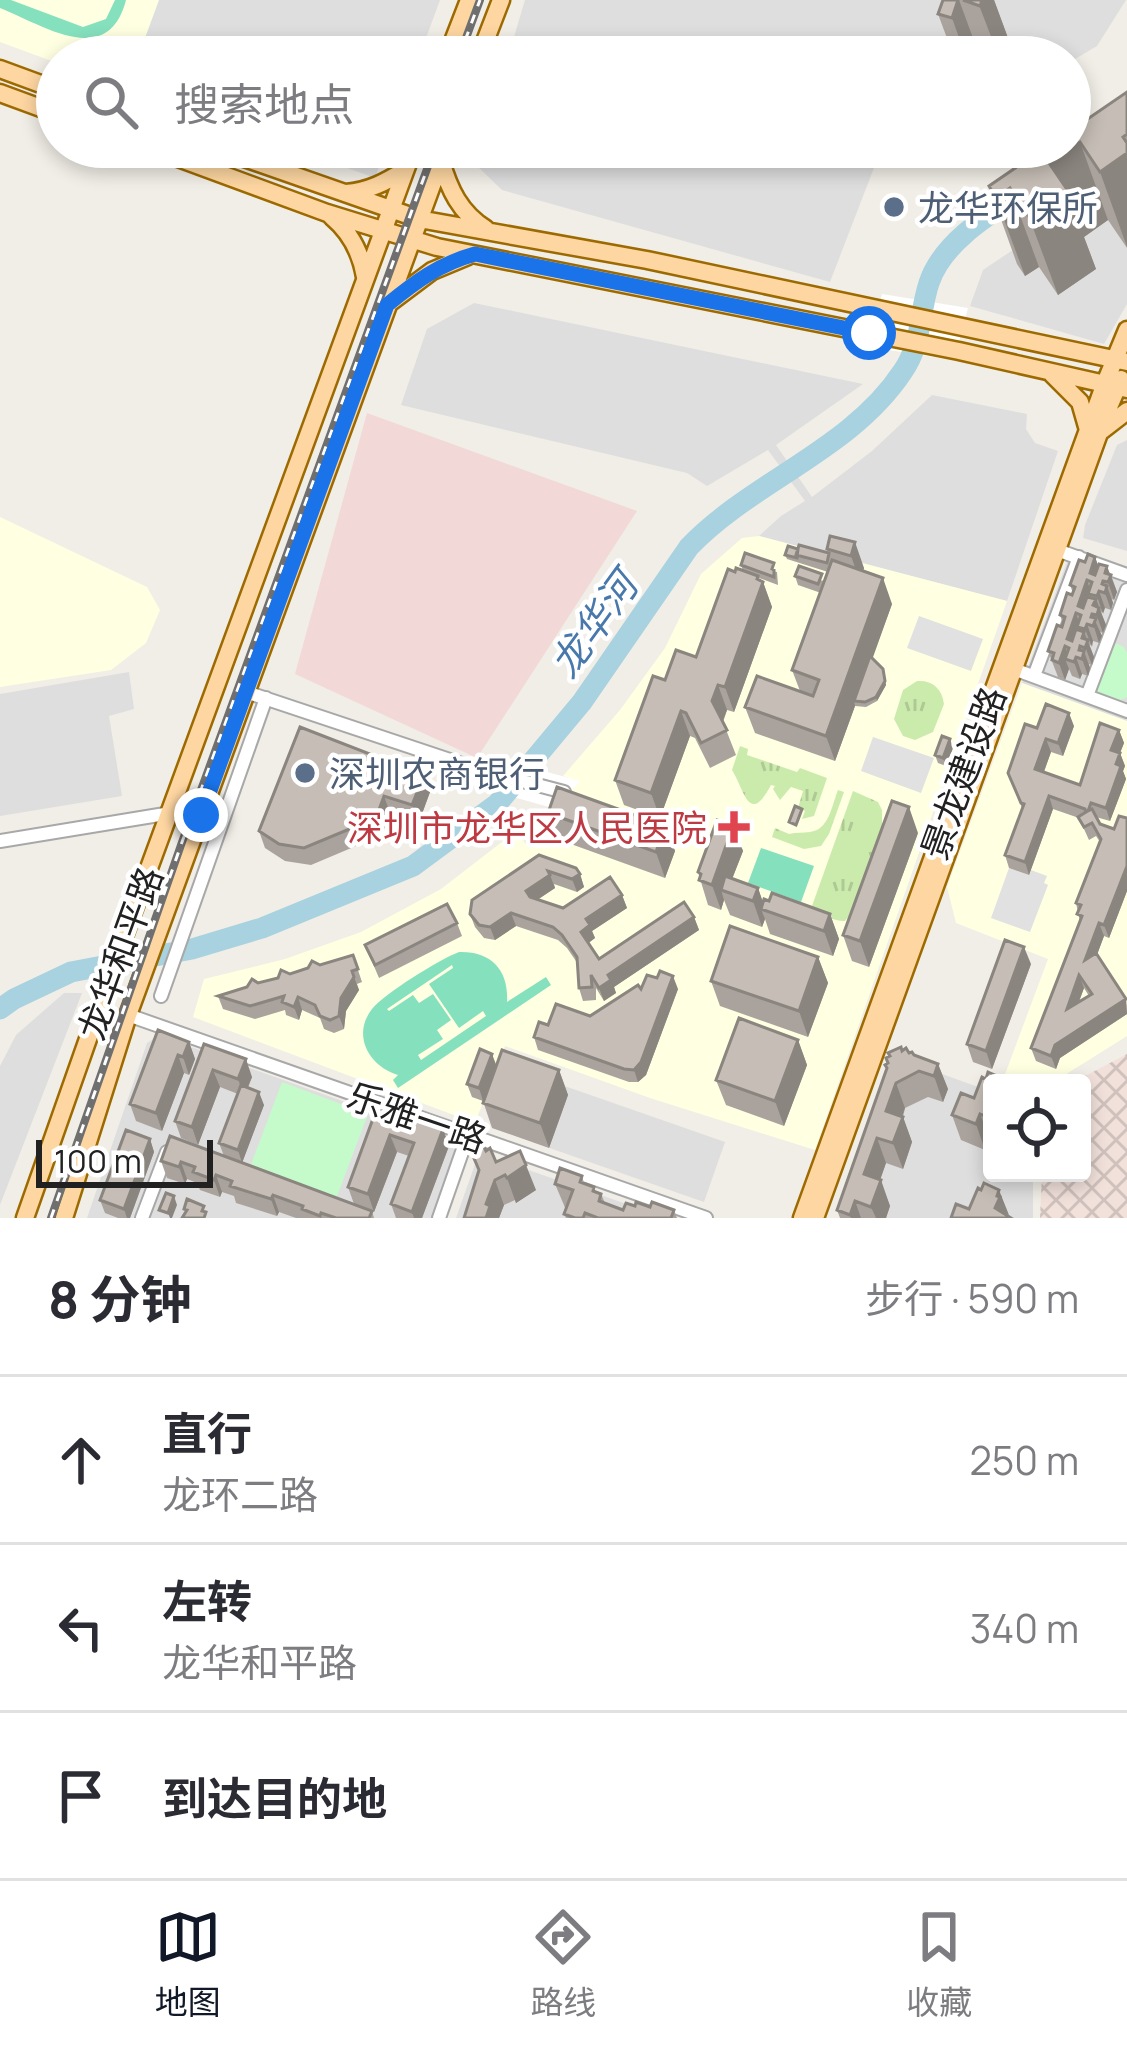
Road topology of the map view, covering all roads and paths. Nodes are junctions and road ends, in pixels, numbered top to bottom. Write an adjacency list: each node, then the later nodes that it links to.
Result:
1 (469, 0): 3 (main road)
2 (501, 0): 4 (main road)
3 (455, 36)
4 (487, 36)
5 (0, 69): 6 (main road)
6 (36, 82)
7 (0, 93): 8 (main road)
8 (36, 106)
9 (205, 168): 16 (main road)
10 (270, 168): 14 (main road)
11 (438, 168): 17 (main road, 龙华和平路)
12 (447, 168): 19 (main road)
13 (405, 169): 14 (main road); 15 (main road, 龙华和平路)
14 (338, 193): 15 (main road)
15 (390, 211): 17 (main road); 18 (main road, 龙华和平路)
16 (327, 213): 18 (main road); 22 (main road)
17 (418, 219): 19 (main road); 20 (main road, 龙华和平路)
18 (382, 231): 20 (main road); 22 (main road, 龙华和平路)
19 (492, 233): 25 (main road)
20 (411, 240): 21 (main road); 23 (main road, 龙华和平路)
21 (475, 254): 23 (main road); 26 (main road)
22 (365, 278): 41 (main road, 龙华和平路)
23 (387, 305): 36 (main road, 龙华和平路)
24 (1127, 330): 25 (main road, 景龙建设路)
25 (1123, 363): 27 (main road, 景龙建设路)
26 (1047, 369): 27 (main road); 29 (main road)
27 (1117, 386): 29 (main road, 景龙建设路)
28 (1127, 412): 29 (main road)
29 (1094, 431): 30 (main road, 景龙建设路); 53 (main road, 景龙建设路)
30 (1057, 550): 31 (street); 34 (main road, 景龙建设路)
31 (1079, 557): 32 (street); 35 (street)
32 (1127, 575)
33 (1127, 590): 37 (street)
34 (1014, 669): 35 (street); 54 (main road, 景龙建设路)
35 (1034, 676): 37 (street)
36 (246, 692): 38 (street); 42 (main road, 龙华和平路)
37 (1087, 696): 39 (street)
38 (266, 698): 40 (street); 44 (street)
39 (1127, 711)
40 (558, 790)
41 (171, 814): 42 (street); 43 (street); 48 (main road, 龙华和平路)
42 (201, 815): 45 (main road, 龙华和平路)
43 (0, 841)
44 (161, 996)
45 (128, 1015): 46 (street, 乐雅一路); 49 (main road, 龙华和平路)
46 (468, 1135): 51 (street); 52 (street, 乐雅一路)
47 (169, 1144): 50 (street)
48 (25, 1218)
49 (64, 1218)
50 (142, 1218)
51 (439, 1218)
52 (706, 1218)
53 (802, 1218)
54 (815, 1218)

